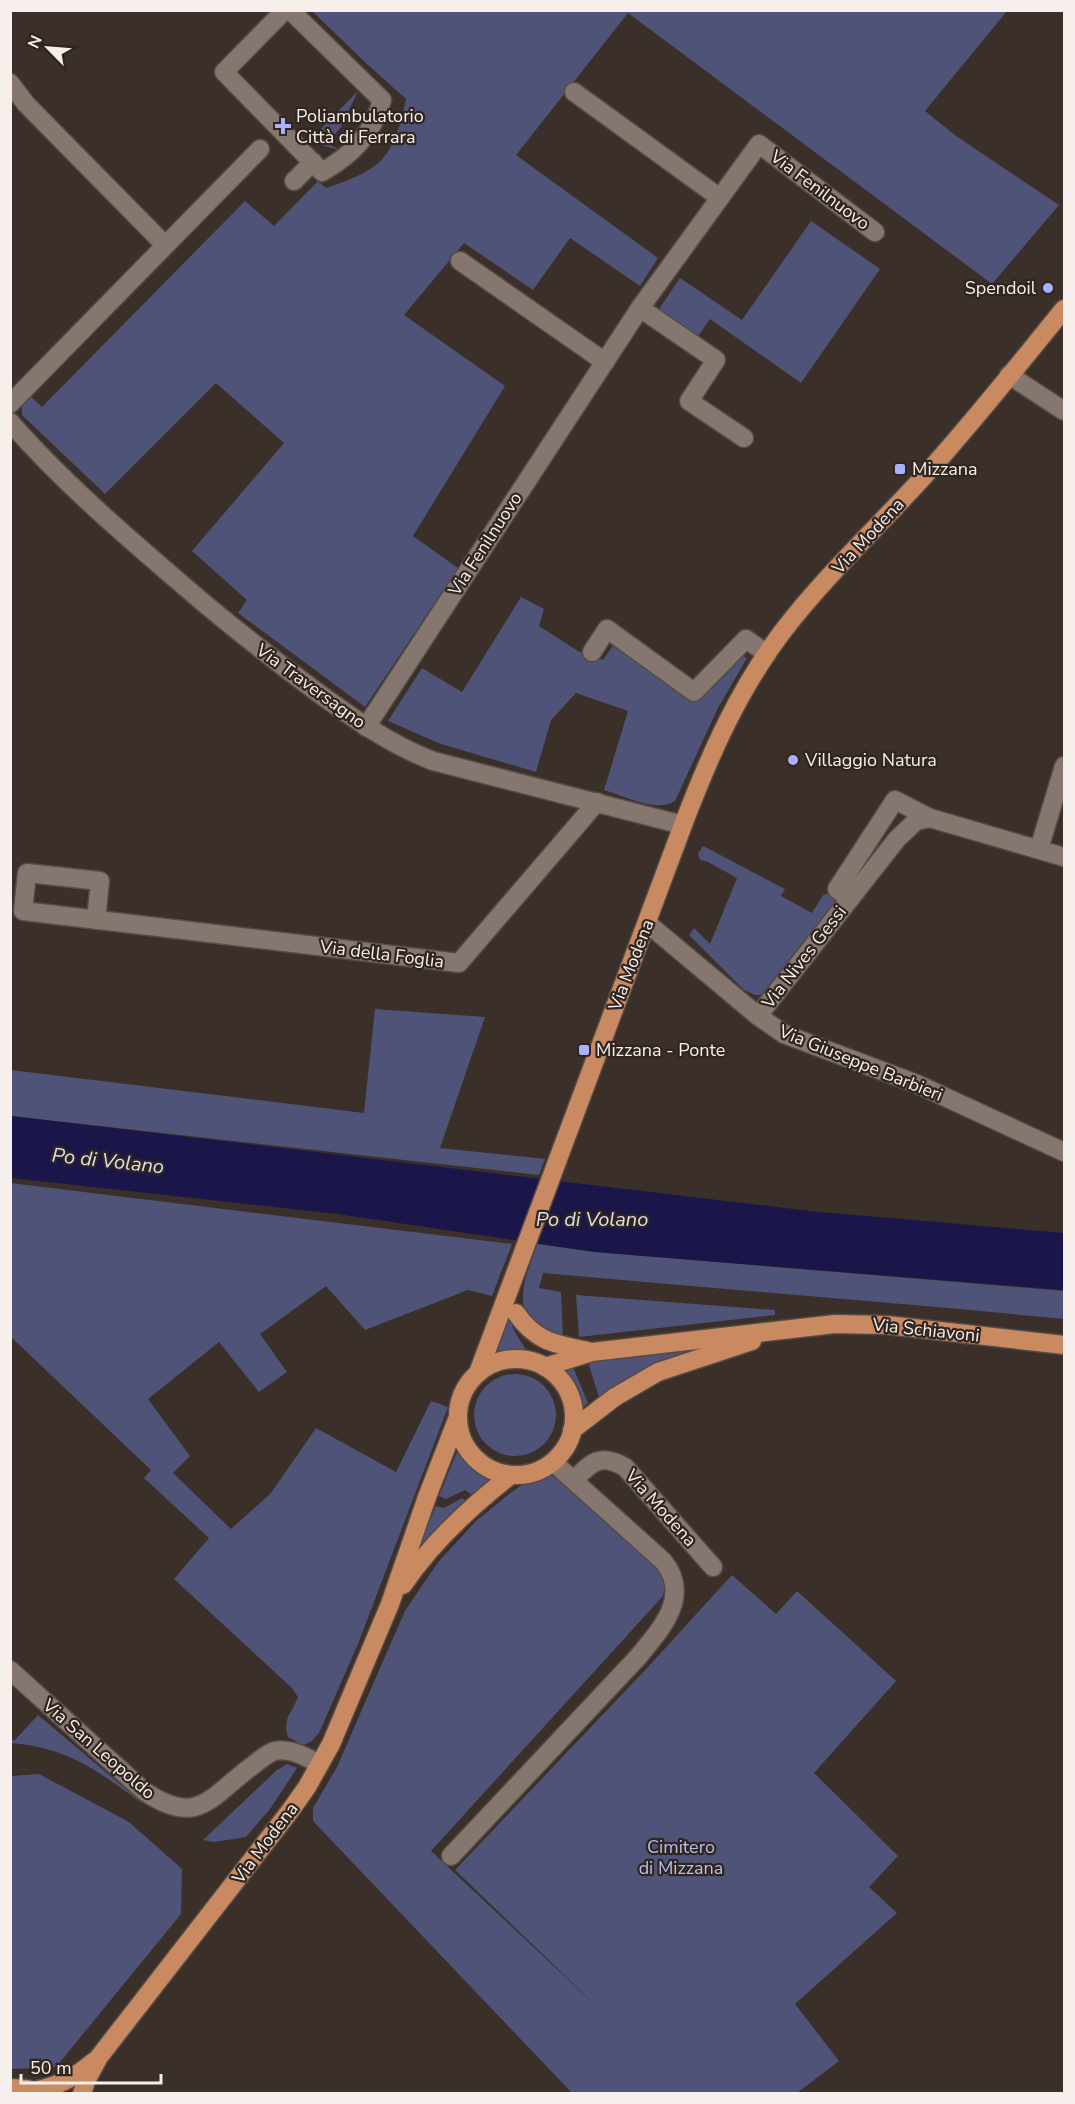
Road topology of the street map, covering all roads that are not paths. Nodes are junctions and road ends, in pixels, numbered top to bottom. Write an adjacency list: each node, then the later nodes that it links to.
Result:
1 (285, 10): 6 (street)
2 (290, 10): 6 (street)
3 (10, 83): 10 (street)
4 (574, 92): 8 (street)
5 (260, 148): 10 (street)
6 (313, 162): 7 (street)
7 (294, 181)
8 (720, 198): 9 (street, Via Fenilnuovo); 12 (street, Via Fenilnuovo)
9 (875, 232)
10 (165, 245): 16 (street)
11 (460, 261): 14 (street)
12 (640, 308): 14 (street, Via Fenilnuovo); 19 (street)
13 (1065, 309): 15 (main road, Via Modena)
14 (605, 362): 23 (street, Via Fenilnuovo)
15 (1010, 375): 17 (street); 22 (main road, Via Modena)
16 (10, 404)
17 (1065, 411)
18 (10, 422): 20 (street, Via Traversagno)
19 (744, 438)
20 (17, 442): 23 (street, Via Traversagno)
21 (592, 652): 22 (street)
22 (767, 654): 27 (main road, Via Modena)
23 (366, 727): 25 (street, Via Traversagno)
24 (1065, 766): 28 (street)
25 (597, 802): 27 (street, Via Traversagno); 31 (street, Via della Foglia)
26 (930, 818): 28 (street, Via Nives Gessi); 30 (street, Via Nives Gessi); 30 (street, Via Nives Gessi)
27 (683, 825): 32 (main road, Via Modena)
28 (1039, 849): 29 (street, Via Nives Gessi)
29 (1065, 857)
30 (850, 899): 33 (street, Via Nives Gessi)
31 (96, 920)
32 (647, 923): 33 (street, Via Giuseppe Barbieri); 35 (main road, Via Modena)
33 (758, 1016): 34 (street, Via Giuseppe Barbieri)
34 (1065, 1152)
35 (511, 1285): 36 (main road); 41 (main road, Via Modena)
36 (516, 1313): 39 (main road); 40 (main road)
37 (788, 1329): 38 (main road, Via Schiavoni); 39 (main road, Via Schiavoni); 43 (main road, Via Schiavoni)
38 (1065, 1346)
39 (592, 1352): 40 (main road, Via Schiavoni)
40 (540, 1364): 41 (main road); 43 (main road)
41 (478, 1372): 42 (main road, Via Modena)
42 (458, 1417): 45 (main road); 48 (main road, Via Modena)
43 (572, 1430): 44 (main road)
44 (552, 1462): 45 (main road, Via Modena); 46 (street, Via Modena)
45 (511, 1475): 48 (main road, Via Modena)
46 (574, 1480): 47 (street, Via Modena); 51 (street, Via Modena)
47 (713, 1567)
48 (390, 1604): 50 (main road, Via Modena)
49 (10, 1670): 50 (street, Via San Leopoldo)
50 (320, 1764): 52 (main road, Via Modena)
51 (451, 1856)
52 (99, 2057): 54 (main road, Via Modena); 55 (main road, Via Modena)
53 (10, 2088): 54 (main road)
54 (41, 2092)
55 (82, 2094)

